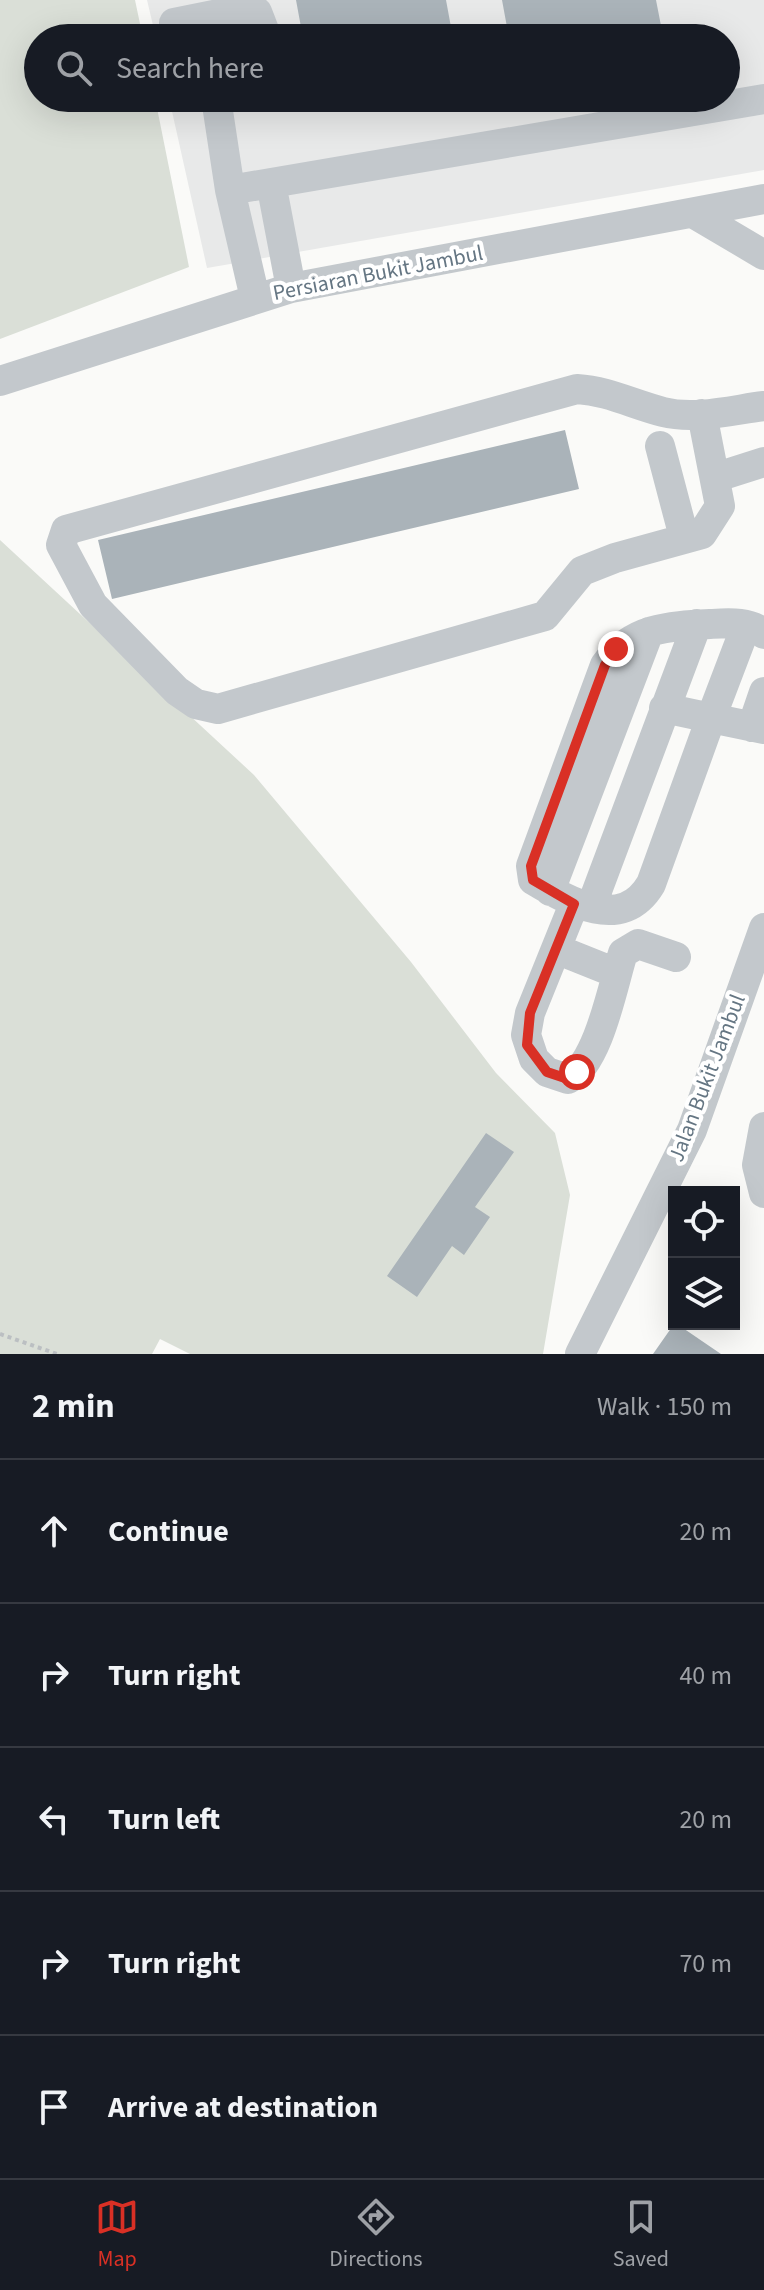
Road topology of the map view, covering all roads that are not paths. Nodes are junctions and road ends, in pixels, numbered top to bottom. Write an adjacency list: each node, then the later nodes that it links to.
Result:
1 (196, 24): 2 (street)
2 (262, 24)
3 (764, 99): 4 (street)
4 (740, 103)
5 (218, 112): 8 (street)
6 (688, 112): 7 (street)
7 (271, 183): 8 (street); 12 (street)
8 (230, 190): 13 (street)
9 (763, 206): 10 (street, Persiaran Bukit Jambul)
10 (693, 213): 11 (street); 12 (street, Persiaran Bukit Jambul)
11 (764, 255)
12 (291, 288): 13 (street, Persiaran Bukit Jambul)
13 (255, 298): 14 (street, Persiaran Bukit Jambul)
14 (0, 381)
15 (764, 406): 16 (street)
16 (702, 414): 19 (street); 20 (street)
17 (660, 446): 20 (street)
18 (764, 462): 19 (street)
19 (717, 477): 20 (street)
20 (684, 537)
21 (697, 624): 22 (street); 24 (street); 27 (street)
22 (755, 630): 25 (street)
23 (764, 692): 26 (street)
24 (664, 708): 25 (street); 27 (street)
25 (711, 718): 26 (street); 27 (street)
26 (758, 728)
27 (571, 901): 29 (street)
28 (764, 928): 32 (street, Jalan Bukit Jambul)
29 (556, 949): 31 (street); 31 (street)
30 (676, 957): 31 (street)
31 (616, 973)
32 (754, 986): 35 (street, Jalan Bukit Jambul)
33 (764, 1127): 34 (street)
34 (762, 1177)
35 (580, 1354)

